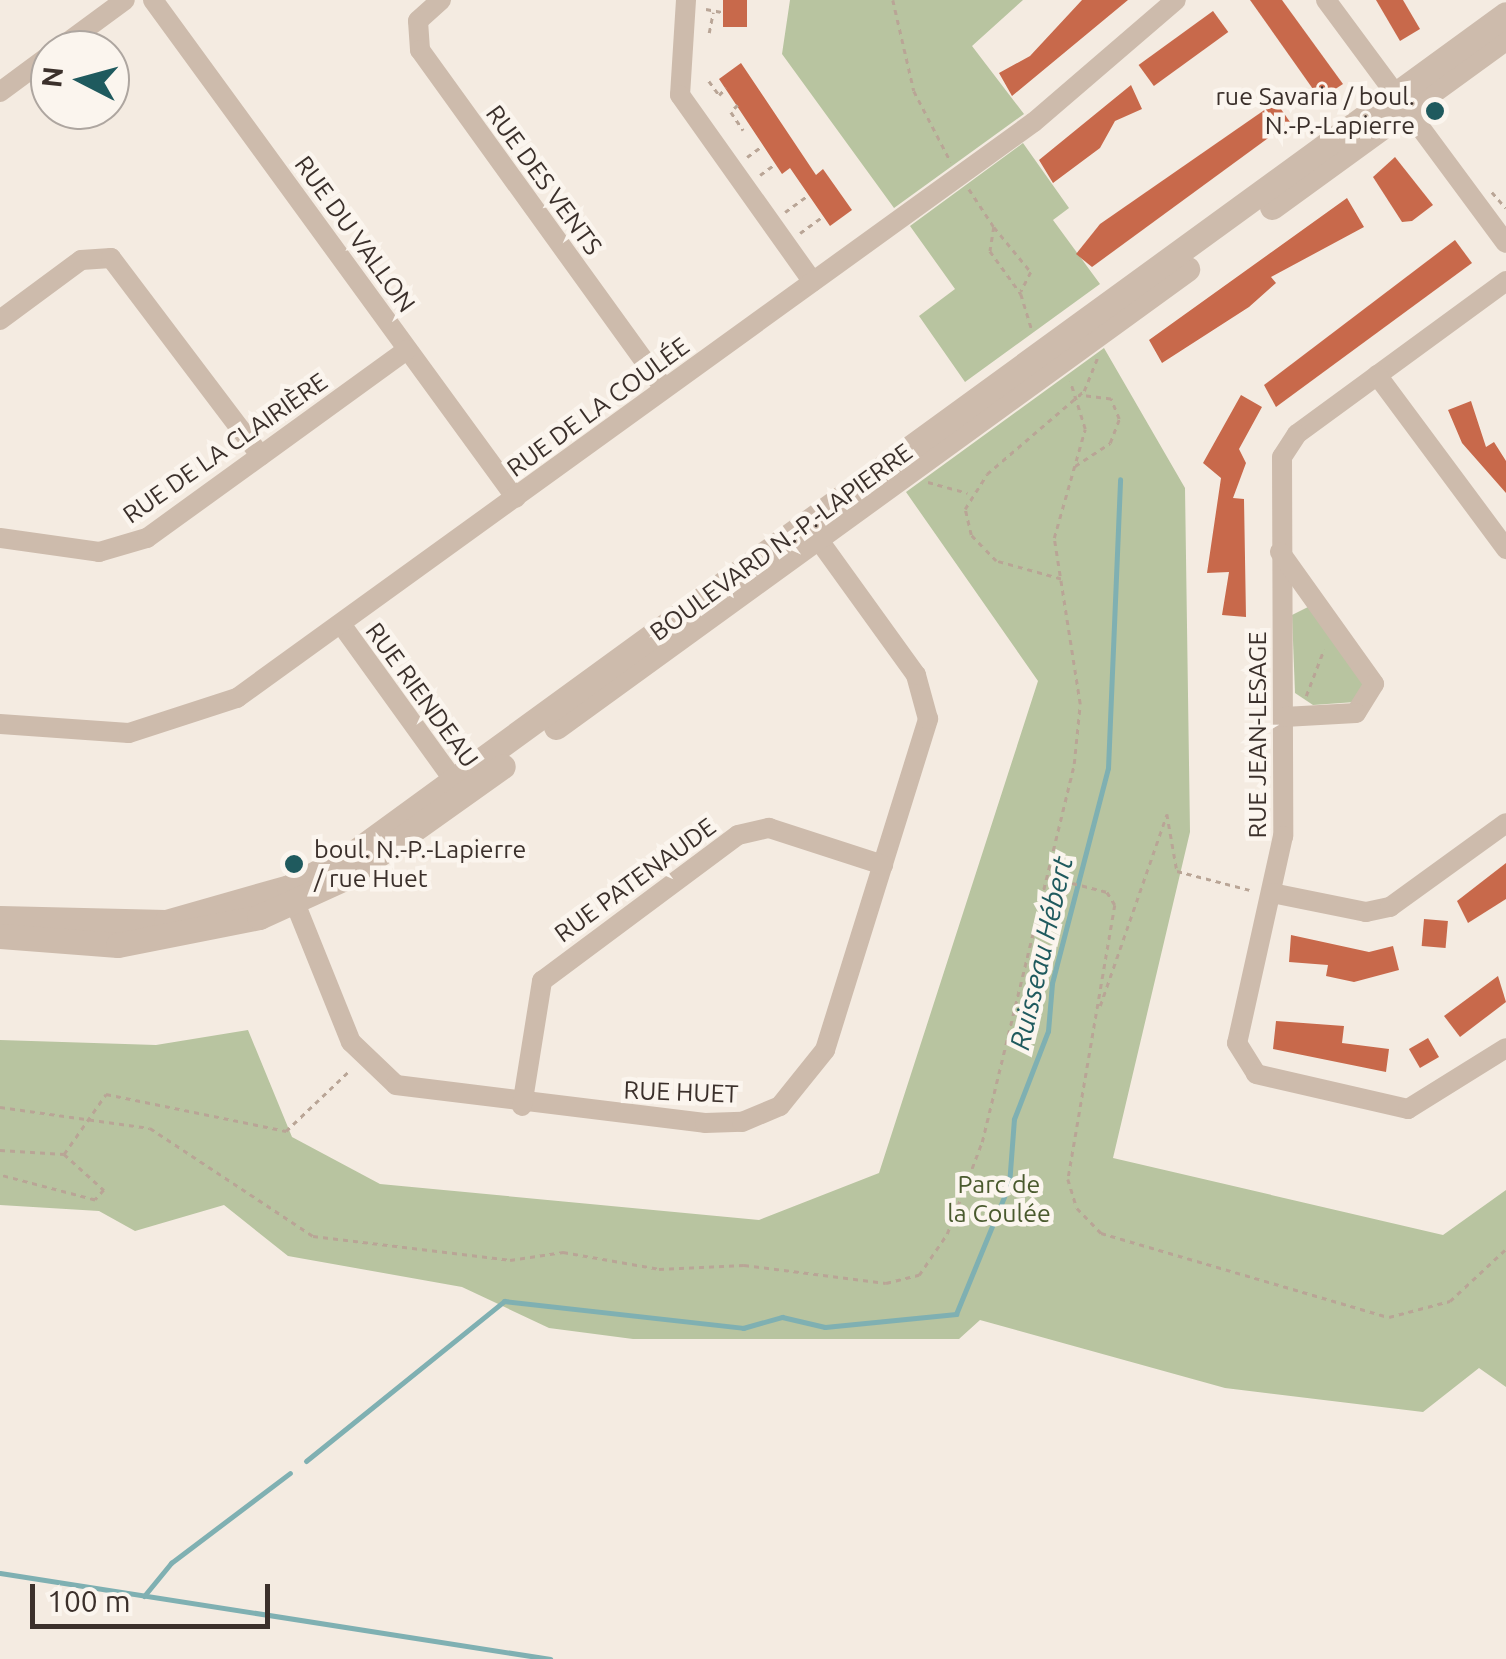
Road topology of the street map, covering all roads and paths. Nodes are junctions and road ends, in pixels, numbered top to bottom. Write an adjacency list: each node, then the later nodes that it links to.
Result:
1 (125, 0): 10 (street)
2 (153, 0): 34 (street, RUE DU VALLON)
3 (441, 0): 37 (street, RUE DES VENTS)
4 (686, 0): 24 (street)
5 (893, 0): 20 (path)
6 (1176, 0): 28 (street, RUE DE LA COULÉE)
7 (1326, 0): 17 (street)
8 (714, 11): 11 (path)
9 (1506, 14): 17 (street, BOULEVARD N.-P.-LAPIERRE)
10 (84, 30)
11 (710, 33)
12 (1506, 36): 17 (street, BOULEVARD N.-P.-LAPIERRE)
13 (30, 70): 16 (street)
14 (709, 81): 15 (path)
15 (726, 88)
16 (0, 92)
17 (1402, 102): 26 (street); 44 (street, BOULEVARD N.-P.-LAPIERRE)
18 (738, 105): 19 (path)
19 (743, 130)
20 (954, 168)
21 (966, 185): 25 (path)
22 (808, 195): 24 (path)
23 (823, 216): 27 (path)
24 (770, 222): 27 (street)
25 (994, 226): 30 (path); 30 (path)
26 (1506, 243)
27 (786, 244): 28 (street)
28 (813, 282): 37 (street, RUE DE LA COULÉE)
29 (1506, 282): 36 (street, RUE JEAN-LESAGE)
30 (1020, 294): 32 (path)
31 (0, 320): 39 (street)
32 (1035, 336)
33 (1100, 348): 38 (path)
34 (407, 350): 39 (street, RUE DE LA CLAIRIÈRE); 43 (street, RUE DU VALLON)
35 (1064, 374): 38 (path)
36 (1377, 375): 46 (street); 47 (street, RUE JEAN-LESAGE)
37 (664, 388): 43 (street, RUE DE LA COULÉE)
38 (1079, 395): 40 (path); 40 (path); 42 (path)
39 (262, 456): 45 (street, RUE DE LA CLAIRIÈRE)
40 (1075, 466): 48 (path)
41 (920, 480): 42 (path)
42 (970, 494): 48 (path)
43 (516, 498): 49 (street, RUE DE LA COULÉE)
44 (812, 531): 54 (street, BOULEVARD N.-P.-LAPIERRE); 56 (street, RUE HUET)
45 (0, 538)
46 (1506, 549)
47 (1280, 552): 52 (street, RUE JEAN-LESAGE); 52 (street)
48 (1061, 579): 57 (path)
49 (340, 624): 53 (street, RUE DE LA COULÉE); 54 (street, RUE RIENDEAU)
50 (1334, 641): 51 (path)
51 (1305, 703)
52 (1284, 717): 58 (street, RUE JEAN-LESAGE)
53 (0, 724)
54 (459, 787): 59 (street, BOULEVARD N.-P.-LAPIERRE)
55 (1506, 823): 58 (street)
56 (883, 865): 65 (street, RUE PATENAUDE); 65 (street, RUE HUET)
57 (1052, 878): 62 (path); 67 (path)
58 (1266, 893): 62 (path); 63 (street, RUE JEAN-LESAGE)
59 (292, 895): 60 (street, BOULEVARD N.-P.-LAPIERRE); 61 (street, BOULEVARD N.-P.-LAPIERRE); 65 (street, RUE HUET)
60 (0, 918)
61 (0, 936)
62 (1099, 1006): 71 (path)
63 (1506, 1048)
64 (354, 1067): 67 (path)
65 (522, 1106)
66 (0, 1108): 67 (path)
67 (88, 1113): 69 (path)
68 (0, 1150): 69 (path)
69 (64, 1154): 70 (path)
70 (0, 1175)
71 (1506, 1249)

